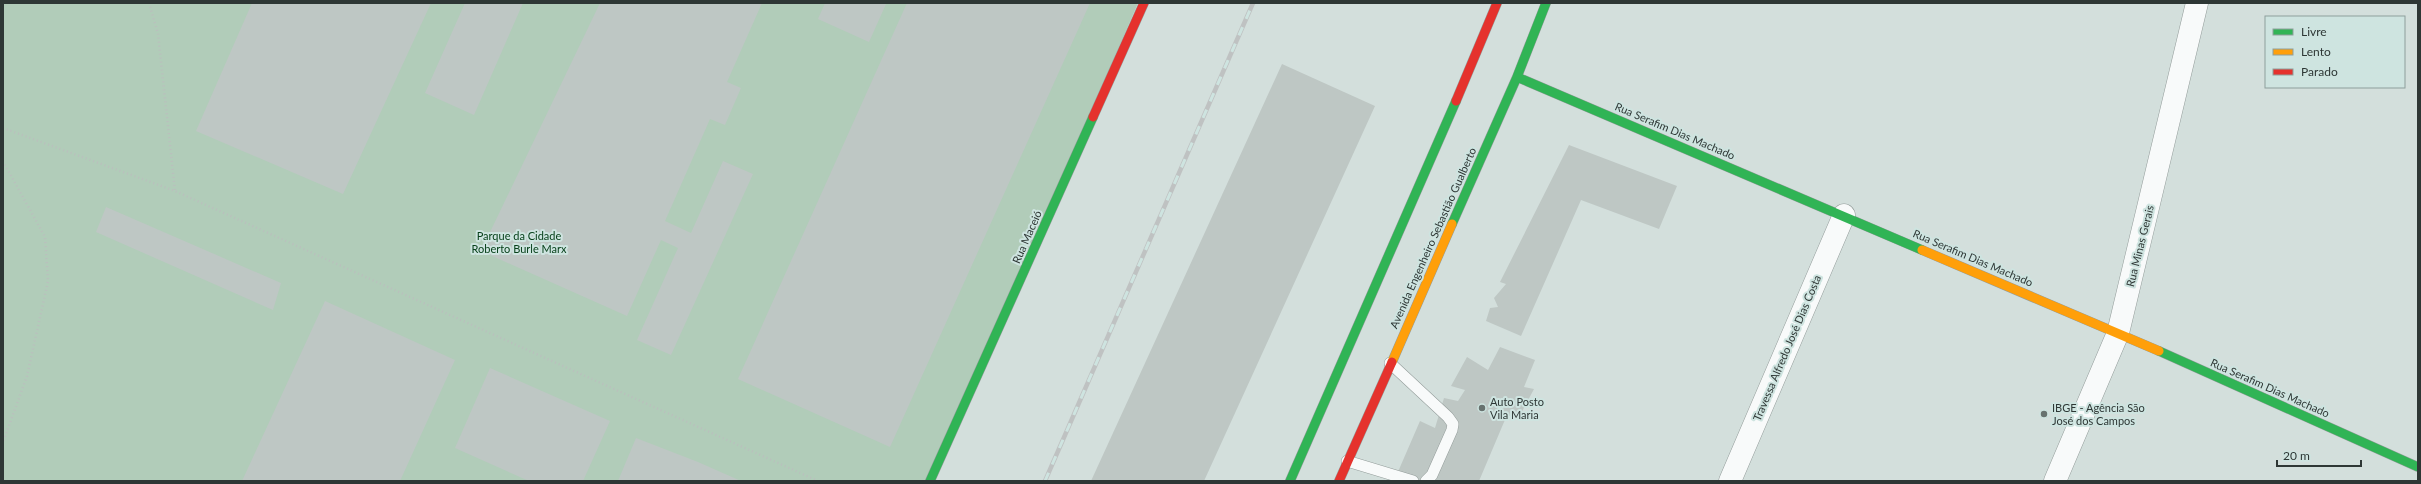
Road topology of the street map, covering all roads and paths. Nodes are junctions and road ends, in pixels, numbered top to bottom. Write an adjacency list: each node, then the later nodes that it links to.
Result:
1 (149, 3): 9 (path)
2 (1144, 3): 17 (street, Rua Maceió)
3 (1496, 3): 18 (street)
4 (1546, 3): 6 (street, Avenida Engenheiro Sebastião Gualberto)
5 (2197, 3): 11 (street, Rua Minas Gerais)
6 (1517, 77): 10 (street, Rua Serafim Dias Machado); 12 (street, Avenida Engenheiro Sebastião Gualberto)
7 (3, 128): 9 (path)
8 (3, 160): 13 (path)
9 (175, 191): 16 (path)
10 (1844, 215): 11 (street, Rua Serafim Dias Machado); 22 (street, Travessa Alfredo José Dias Costa)
11 (2118, 333): 15 (street, Rua Serafim Dias Machado); 23 (street, Rua Minas Gerais)
12 (1390, 364): 14 (street, Avenida Engenheiro Sebastião Gualberto); 21 (lane)
13 (3, 442)
14 (1347, 461): 19 (street, Avenida Engenheiro Sebastião Gualberto); 20 (lane)
15 (2418, 467)
16 (818, 481)
17 (930, 481)
18 (1290, 481)
19 (1339, 481)
20 (1413, 481)
21 (1426, 481)
22 (1730, 481)
23 (2055, 481)

